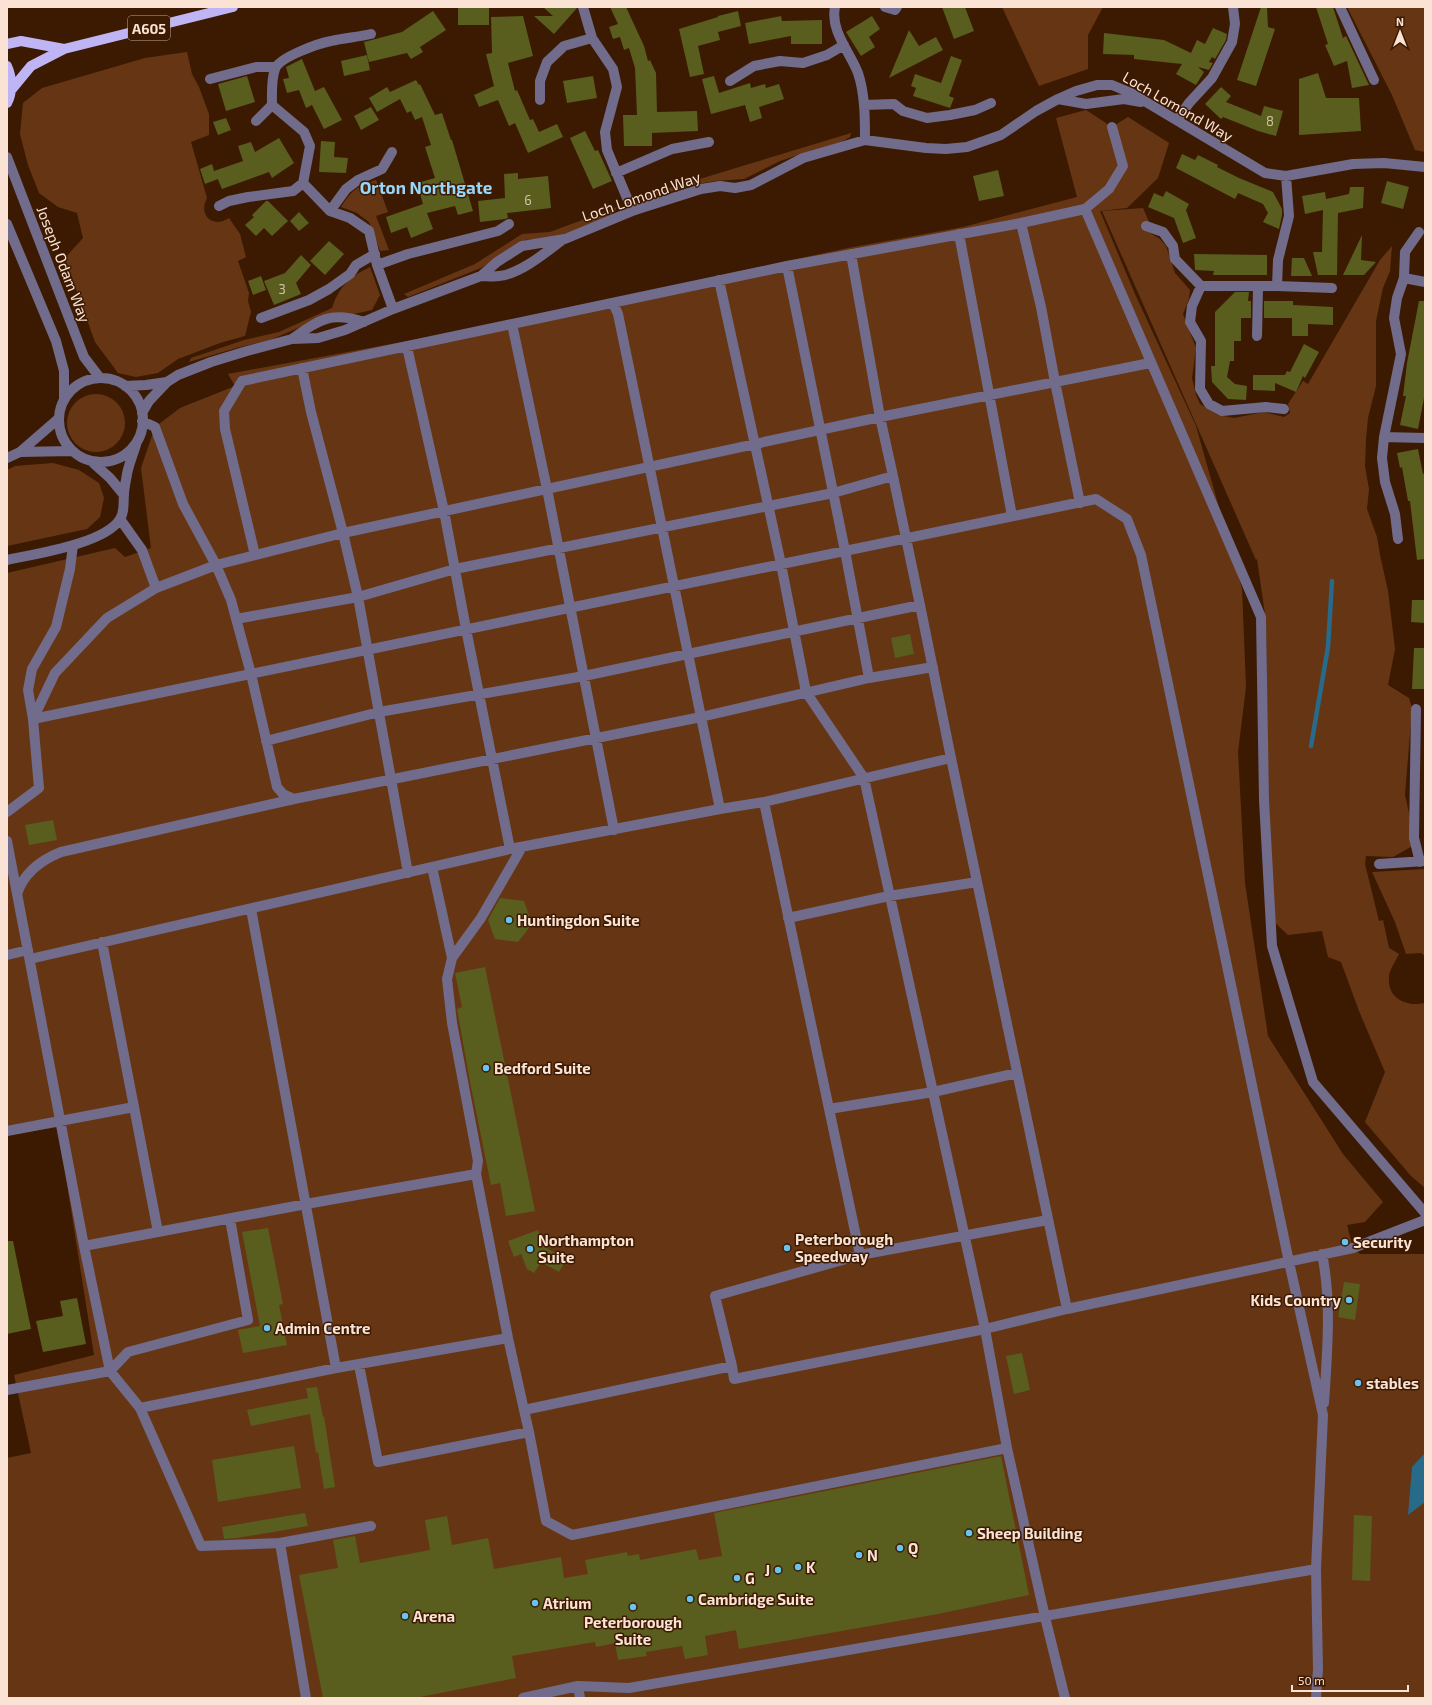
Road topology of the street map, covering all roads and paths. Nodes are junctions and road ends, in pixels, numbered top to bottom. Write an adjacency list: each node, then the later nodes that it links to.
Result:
1 (233, 7): 12 (main road, A605)
2 (583, 7): 9 (street)
3 (835, 7): 11 (street)
4 (885, 7): 5 (street)
5 (897, 7)
6 (1233, 7): 26 (street)
7 (1340, 7): 16 (street)
8 (371, 34): 14 (street)
9 (592, 38): 20 (street); 34 (street)
10 (7, 44): 12 (main road, A605)
11 (844, 45): 17 (street); 25 (street)
12 (64, 48): 18 (main road, A605)
13 (7, 66): 18 (main road, A605)
14 (275, 67): 15 (street); 24 (street)
15 (210, 79)
16 (1374, 80)
17 (730, 82)
18 (12, 89): 21 (main road, A605)
19 (1058, 99): 23 (street); 23 (street, Loch Lomond Way); 29 (street, Loch Lomond Way)
20 (540, 100)
21 (7, 103)
22 (991, 103): 25 (street)
23 (1149, 104): 26 (street, Loch Lomond Way)
24 (272, 105): 27 (street); 36 (street)
25 (864, 105): 29 (street)
26 (1177, 120): 35 (street, Loch Lomond Way)
27 (256, 121)
28 (1112, 127): 38 (street)
29 (865, 140): 39 (street, Loch Lomond Way)
30 (709, 142): 34 (street)
31 (392, 152): 40 (street)
32 (7, 157): 70 (street, Joseph Odam Way)
33 (1425, 167): 35 (street, Loch Lomond Way)
34 (616, 173): 39 (street)
35 (1286, 176): 57 (street)
36 (303, 183): 37 (street); 40 (street)
37 (219, 206)
38 (1085, 209): 41 (street); 68 (street)
39 (635, 210): 47 (street, Loch Lomond Way)
40 (330, 211): 48 (street)
41 (1021, 223): 46 (street); 72 (street)
42 (7, 224): 75 (street)
43 (509, 224): 50 (street)
44 (1146, 226): 56 (street)
45 (1419, 232): 53 (street)
46 (959, 234): 49 (street); 74 (street)
47 (565, 239): 52 (street); 52 (street, Loch Lomond Way)
48 (374, 254): 50 (street); 62 (street)
49 (851, 254): 51 (street); 78 (street)
50 (377, 265): 61 (street)
51 (787, 266): 54 (street); 80 (street)
52 (480, 276): 61 (street, Loch Lomond Way)
53 (1404, 278): 55 (street); 81 (street)
54 (719, 280): 60 (street); 84 (street)
55 (1425, 282)
56 (1201, 286): 58 (street); 76 (street)
57 (1277, 286): 58 (street); 59 (street)
58 (1258, 288): 65 (street)
59 (1332, 288)
60 (613, 303): 64 (street); 89 (street)
61 (393, 309): 63 (street, Loch Lomond Way)
62 (261, 318)
63 (364, 322): 66 (street, Loch Lomond Way); 66 (street, Loch Lomond Way)
64 (512, 324): 67 (street); 91 (street)
65 (1257, 336)
66 (292, 339): 71 (street, Loch Lomond Way)
67 (407, 346): 69 (street); 96 (street)
68 (1150, 363): 72 (street); 169 (street)
69 (302, 368): 100 (street); 106 (street)
70 (100, 378): 73 (street); 75 (street)
71 (167, 382): 73 (street, Loch Lomond Way); 77 (street, Loch Lomond Way)
72 (1055, 382): 74 (street); 94 (street)
73 (125, 386): 77 (street)
74 (989, 395): 78 (street); 97 (street)
75 (64, 399): 79 (street)
76 (1284, 409)
77 (142, 417): 83 (street); 109 (street)
78 (880, 417): 80 (street); 90 (street)
79 (58, 419): 85 (street); 86 (street)
80 (820, 430): 84 (street); 92 (street)
81 (1384, 437): 82 (street); 102 (street)
82 (1425, 438)
83 (136, 443): 88 (street); 93 (street)
84 (756, 444): 89 (street); 95 (street)
85 (72, 451): 86 (street); 88 (street)
86 (20, 452): 87 (street)
87 (7, 458)
88 (91, 461): 93 (street)
89 (649, 467): 91 (street); 99 (street)
90 (893, 476): 92 (street); 101 (street)
91 (547, 489): 96 (street); 104 (street)
92 (833, 492): 95 (street); 105 (street)
93 (124, 495): 98 (street)
94 (1080, 503): 97 (street); 178 (street)
95 (769, 506): 99 (street); 108 (street)
96 (444, 511): 100 (street); 110 (street)
97 (1012, 516): 101 (street)
98 (120, 519): 103 (street); 112 (street)
99 (662, 528): 104 (street); 111 (street)
100 (342, 533): 106 (street); 113 (street)
101 (907, 538): 105 (street); 114 (street)
102 (1398, 539)
103 (73, 545): 107 (street); 131 (street)
104 (559, 548): 110 (street); 115 (street)
105 (845, 551): 108 (street); 116 (street)
106 (255, 555): 109 (street)
107 (7, 560)
108 (781, 564): 111 (street); 119 (street)
109 (216, 565): 112 (street); 117 (street)
110 (455, 569): 113 (street); 118 (street)
111 (675, 586): 115 (street); 121 (street)
112 (156, 588): 131 (street)
113 (358, 597): 117 (street); 120 (street)
114 (920, 605): 116 (street); 122 (street)
115 (570, 607): 118 (street); 124 (street)
116 (858, 618): 119 (street); 125 (street)
117 (236, 619): 123 (street)
118 (466, 629): 120 (street); 127 (street)
119 (794, 631): 121 (street); 126 (street)
120 (367, 649): 123 (street); 129 (street)
121 (689, 655): 124 (street); 130 (street)
122 (933, 667): 125 (street); 134 (street)
123 (251, 674): 131 (street); 133 (street)
124 (584, 676): 127 (street); 132 (street)
125 (868, 678): 126 (street)
126 (806, 692): 130 (street); 136 (street)
127 (479, 694): 129 (street); 135 (street)
128 (1416, 709): 148 (street)
129 (379, 712): 133 (street); 137 (street)
130 (701, 717): 132 (street); 142 (street)
131 (33, 719): 143 (street)
132 (596, 738): 135 (street); 144 (street)
133 (266, 741): 138 (street)
134 (951, 758): 136 (street); 152 (street)
135 (492, 759): 137 (street); 147 (street)
136 (864, 778): 140 (street); 154 (street)
137 (391, 780): 139 (street); 151 (street)
138 (277, 787): 139 (street); 141 (street)
139 (294, 799): 141 (street)
140 (764, 802): 142 (street); 156 (street)
141 (266, 806): 153 (street)
142 (720, 809): 144 (street)
143 (7, 812)
144 (614, 830): 146 (street)
145 (7, 841): 153 (street)
146 (522, 847): 147 (street); 160 (street)
147 (510, 849): 150 (street)
148 (1422, 862): 149 (street)
149 (1379, 864)
150 (432, 867): 151 (street); 160 (street)
151 (408, 873): 155 (street)
152 (977, 882): 154 (street); 161 (street)
153 (17, 894): 159 (street)
154 (889, 896): 156 (street); 162 (street)
155 (251, 909): 157 (street); 168 (street)
156 (788, 918): 164 (street)
157 (102, 942): 159 (street); 163 (street)
158 (7, 955): 159 (street)
159 (29, 955): 165 (street)
160 (452, 958): 167 (street)
161 (1017, 1073): 162 (street); 171 (street)
162 (933, 1092): 164 (street); 174 (street)
163 (134, 1107): 165 (street); 173 (street)
164 (829, 1109): 177 (street)
165 (60, 1120): 166 (street); 175 (street)
166 (7, 1131)
167 (476, 1174): 168 (street); 181 (street)
168 (306, 1204): 170 (street); 184 (street)
169 (1425, 1213)
170 (230, 1219): 173 (street); 185 (street)
171 (1048, 1220): 174 (street); 179 (street)
172 (1425, 1220): 176 (street)
173 (158, 1232): 175 (street)
174 (964, 1236): 177 (street); 180 (street)
175 (84, 1246): 185 (street)
176 (1322, 1254): 178 (street); 189 (street)
177 (860, 1255): 183 (street)
178 (1289, 1262): 179 (street); 189 (street)
179 (1067, 1309): 180 (street)
180 (985, 1329): 183 (street); 191 (street)
181 (508, 1338): 182 (street); 188 (street)
182 (359, 1365): 184 (street); 190 (street)
183 (732, 1366): 188 (street)
184 (336, 1368): 187 (street)
185 (110, 1370): 186 (street); 187 (street)
186 (7, 1390)
187 (140, 1408): 193 (street)
188 (524, 1410): 190 (street)
189 (1323, 1415): 194 (street)
190 (529, 1432): 191 (street)
191 (1007, 1448): 195 (street)
192 (371, 1526): 193 (street)
193 (280, 1543): 197 (street)
194 (1316, 1569): 195 (street); 201 (street)
195 (1045, 1617): 196 (street); 200 (street)
196 (578, 1686): 198 (street); 199 (street)
197 (306, 1698)
198 (523, 1698)
199 (580, 1698)
200 (1065, 1698)
201 (1316, 1698)

